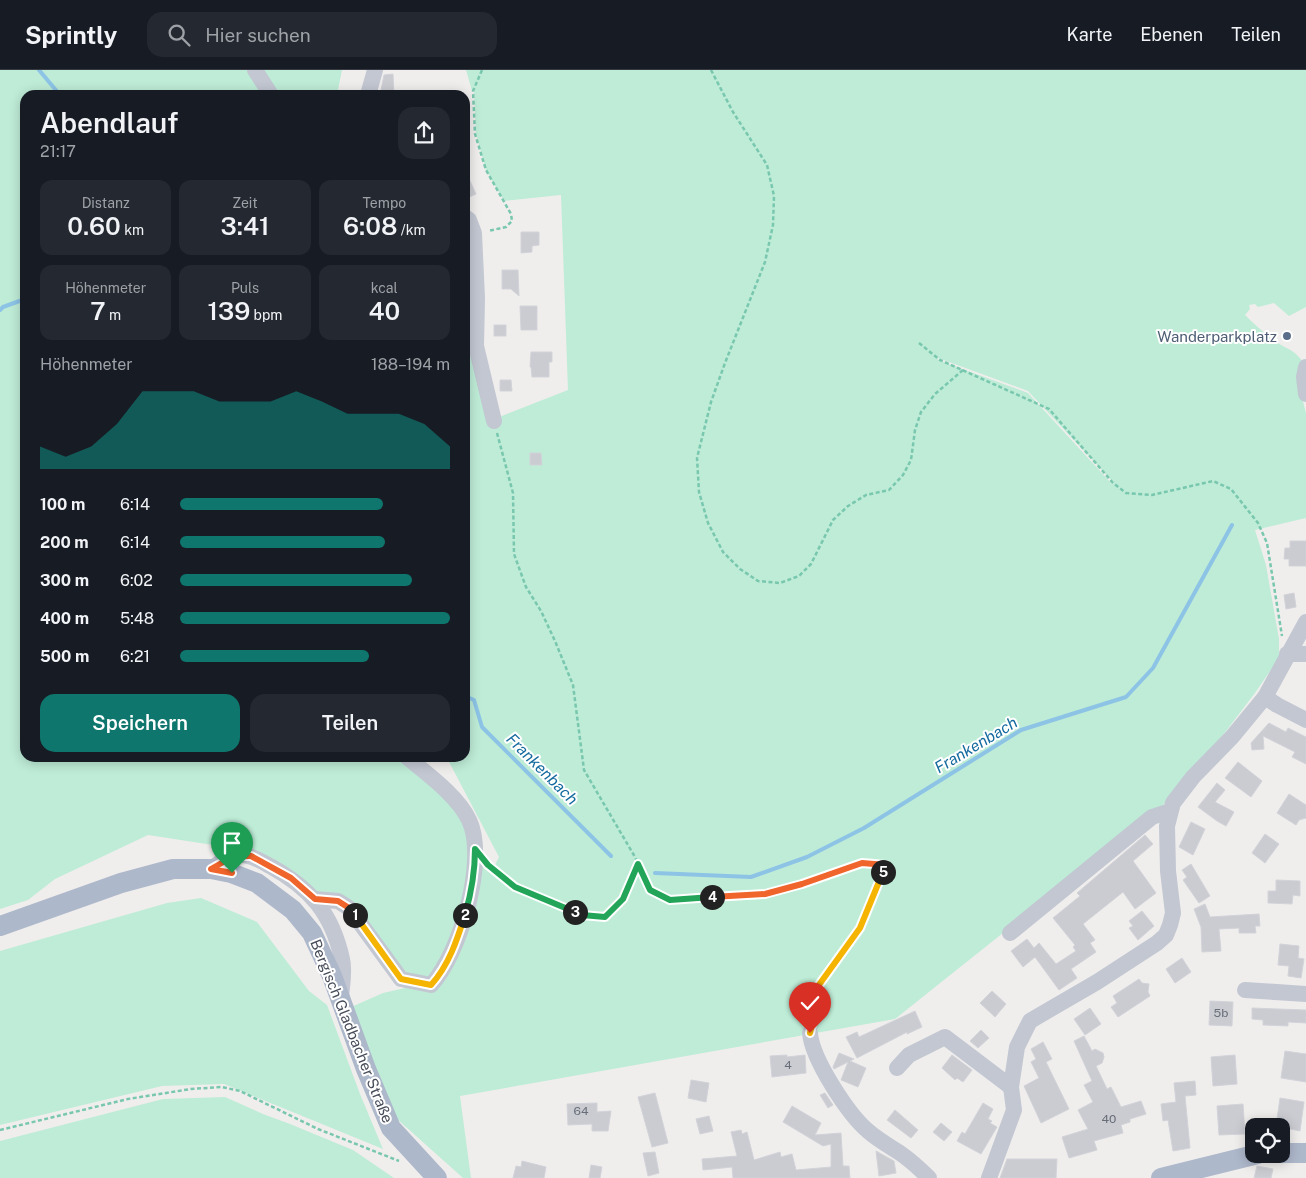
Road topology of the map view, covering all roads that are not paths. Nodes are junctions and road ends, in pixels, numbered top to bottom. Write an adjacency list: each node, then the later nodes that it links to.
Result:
1 (255, 70): 3 (street)
2 (375, 70): 4 (street)
3 (268, 90)
4 (369, 90)
5 (470, 223): 8 (street)
6 (1306, 367): 7 (street)
7 (1306, 394)
8 (494, 420)
9 (1306, 622): 10 (street)
10 (1287, 654): 11 (street); 12 (street)
11 (1306, 654)
12 (1265, 697): 13 (street); 15 (street)
13 (1306, 720)
14 (412, 762): 17 (street)
15 (1170, 811): 19 (street); 25 (street)
16 (211, 869): 17 (street); 18 (main road, Bergisch Gladbacher Straße); 22 (main road, Bergisch Gladbacher Straße)
17 (315, 899): 22 (street)
18 (0, 926)
19 (1010, 933)
20 (1245, 990): 21 (street)
21 (1306, 994)
22 (341, 1000): 29 (main road, Bergisch Gladbacher Straße)
23 (810, 1033): 30 (street)
24 (897, 1068): 25 (street)
25 (1011, 1088): 31 (street)
26 (1290, 1153): 27 (main road)
27 (1306, 1153)
28 (1245, 1157): 32 (main road)
29 (438, 1178)
30 (929, 1178)
31 (989, 1178)
32 (1161, 1178)

